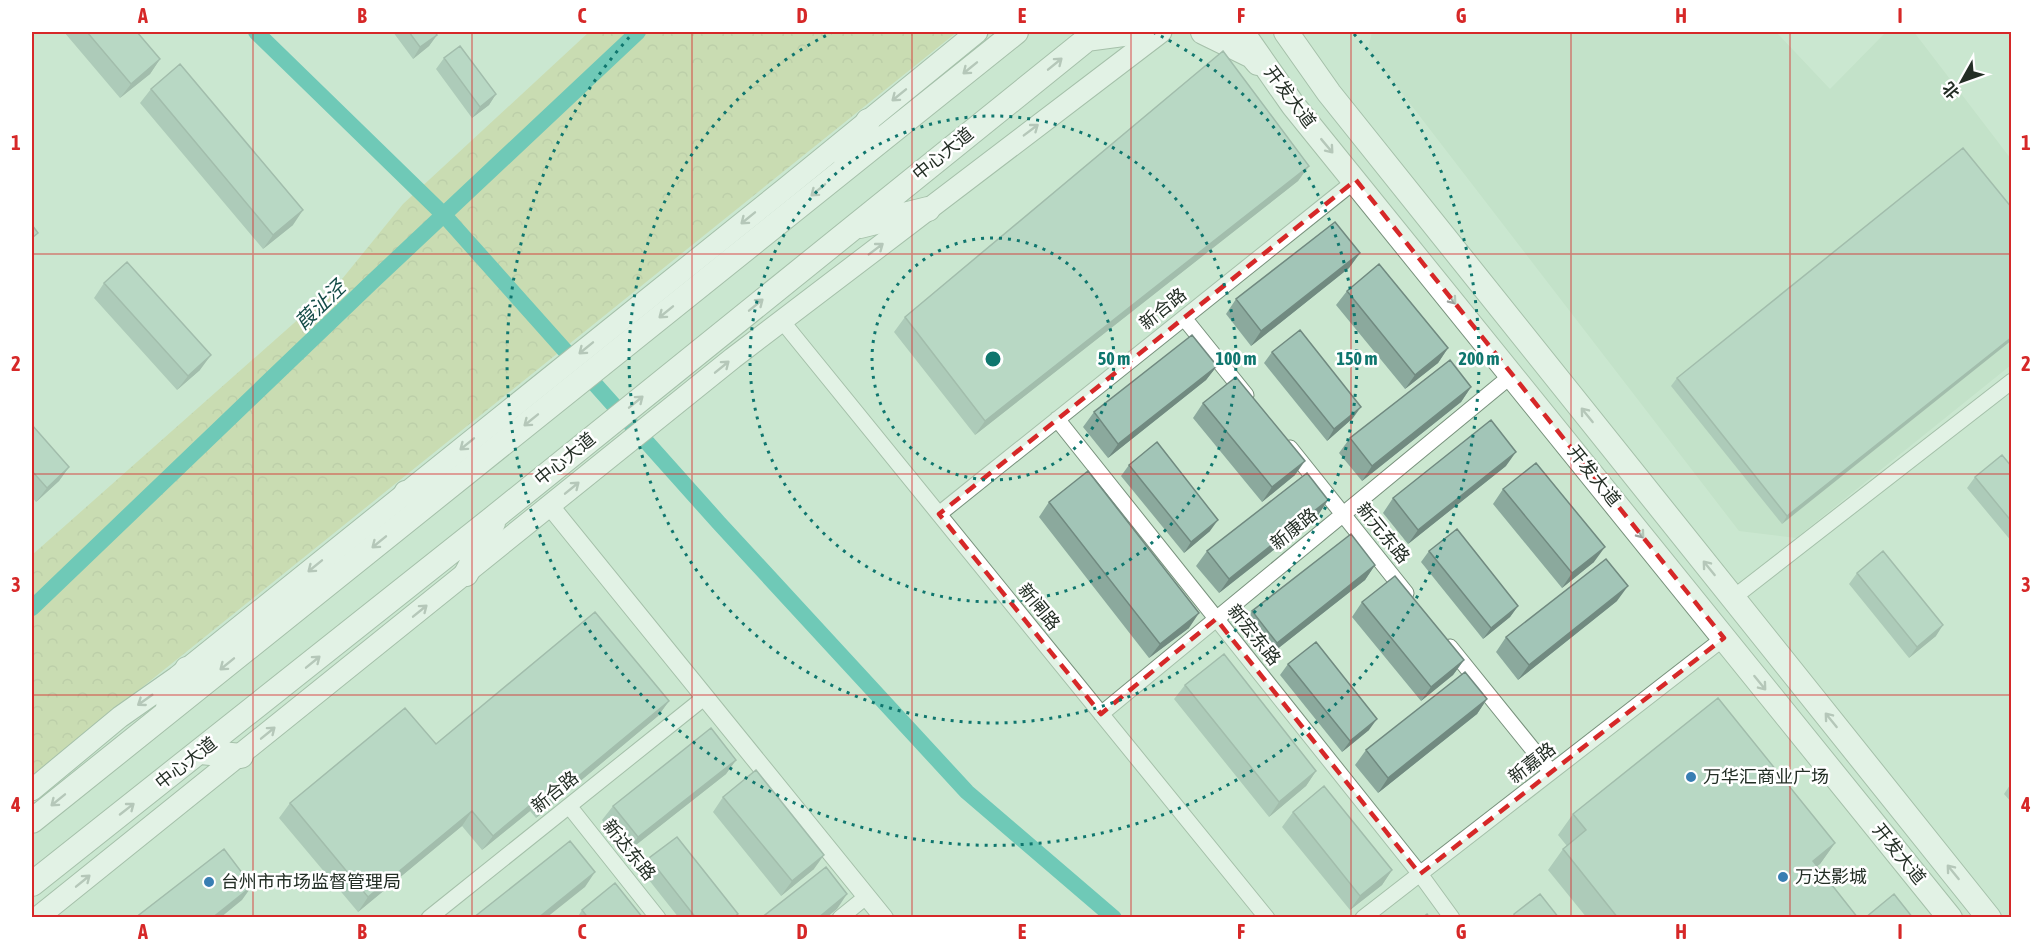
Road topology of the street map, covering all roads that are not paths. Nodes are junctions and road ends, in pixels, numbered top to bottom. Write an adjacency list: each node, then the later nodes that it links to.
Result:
1 (977, 32): 12 (main road, one-way to 12)
2 (1016, 32): 13 (main road, one-way to 13)
3 (1138, 32): 9 (main road)
4 (1161, 32): 15 (main road, one-way to 4)
5 (1203, 32): 11 (main road)
6 (1242, 32): 11 (main road, 开发大道)
7 (1286, 32): 10 (main road, 开发大道)
8 (1305, 32): 10 (main road)
9 (1091, 35): 16 (main road, 中心大道, one-way to 9)
10 (1329, 93): 33 (main road, 开发大道, one-way to 10)
11 (1293, 105): 14 (main road, 开发大道, one-way to 14)
12 (868, 121): 13 (main road); 19 (main road, one-way to 19)
13 (842, 171): 19 (main road, one-way to 19)
14 (1356, 180): 17 (street, 新合路); 20 (main road, 开发大道, one-way to 20)
15 (928, 209): 16 (main road); 18 (main road, one-way to 15)
16 (852, 228): 31 (main road, 中心大道, one-way to 16)
17 (1184, 318): 23 (street); 24 (street, 新合路)
18 (782, 321): 28 (main road, one-way to 18); 29 (street, 新闸路)
19 (618, 337): 21 (main road, one-way to 21)
20 (1512, 375): 30 (street, 新康路); 37 (main road, 开发大道, one-way to 37)
21 (569, 376): 26 (main road, one-way to 26); 27 (main road, one-way to 27)
22 (2012, 381): 33 (street)
23 (1256, 407)
24 (1057, 419): 29 (street, 新合路); 35 (street, 新宏东路)
25 (1278, 434): 30 (street, 新元东路)
26 (447, 488): 27 (main road); 41 (main road, one-way to 41)
27 (405, 494): 38 (main road, one-way to 38)
28 (550, 506): 32 (main road); 39 (street)
29 (939, 514): 40 (street, 新闸路)
30 (1343, 514): 34 (street, 新元东路); 35 (street, 新康路)
31 (497, 515): 32 (main road); 42 (main road, 中心大道, one-way to 31)
32 (466, 574): 43 (main road, one-way to 32)
33 (1733, 598): 60 (main road, 开发大道, one-way to 33)
34 (1417, 606)
35 (1216, 619): 40 (street, 新康路); 48 (street, 新宏东路)
36 (1440, 634): 44 (street)
37 (1724, 638): 44 (street, 新嘉路); 59 (main road, 开发大道, one-way to 59)
38 (187, 669): 41 (main road); 45 (main road, one-way to 45)
39 (705, 697): 46 (street, 新合路); 50 (street)
40 (1101, 714): 56 (street, 新闸路)
41 (163, 715): 47 (main road, one-way to 47)
42 (201, 752): 43 (main road); 49 (main road, 中心大道, one-way to 42)
43 (241, 756): 51 (main road, one-way to 43)
44 (1551, 772): 48 (street, 新嘉路)
45 (32, 790)
46 (569, 806): 52 (street, 新合路); 53 (street, 新达东路)
47 (32, 821)
48 (1420, 874): 57 (street, 新嘉路); 58 (street, 新宏东路)
49 (32, 884)
50 (867, 896): 54 (street); 55 (street)
51 (38, 918)
52 (429, 918)
53 (658, 918)
54 (840, 918)
55 (884, 918)
56 (1267, 918)
57 (1363, 918)
58 (1452, 918)
59 (1950, 918)
60 (1989, 918)

